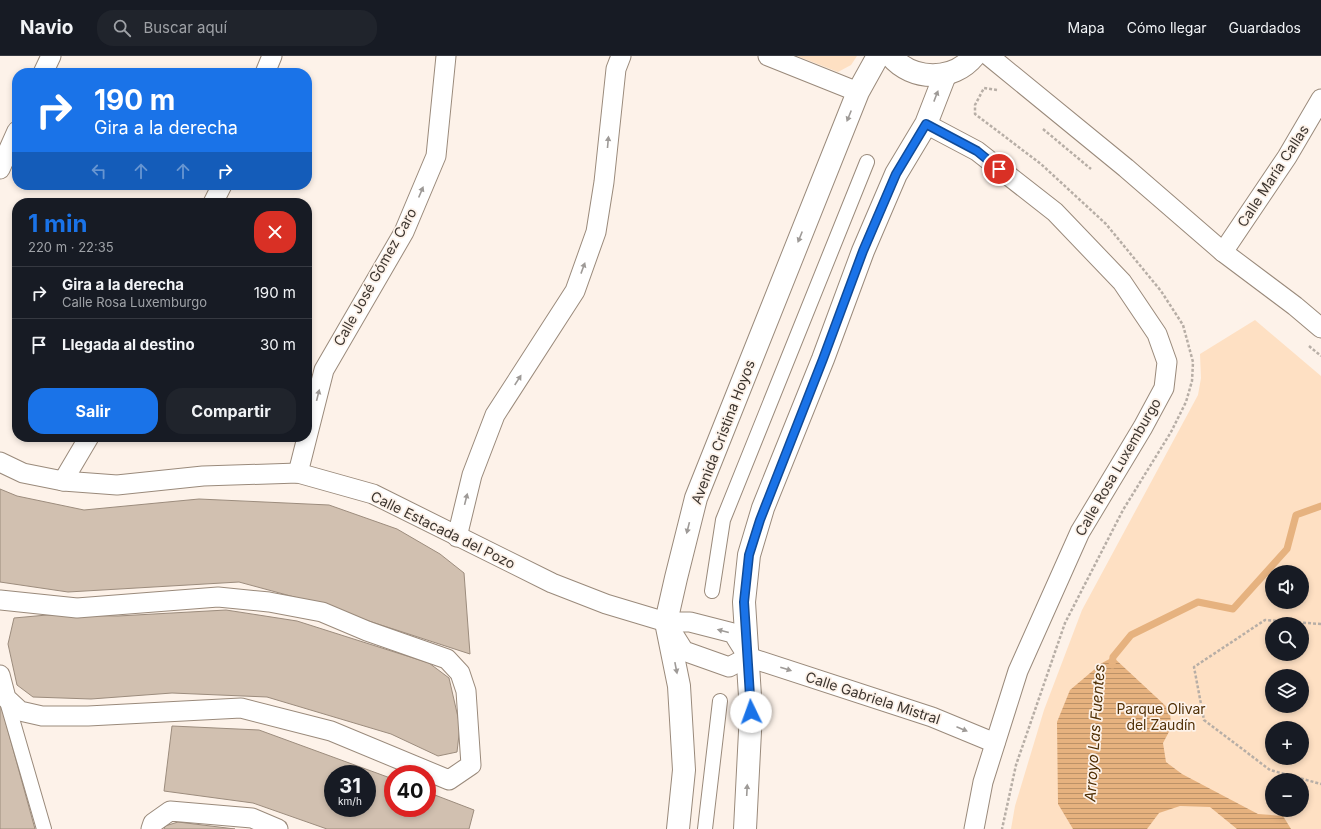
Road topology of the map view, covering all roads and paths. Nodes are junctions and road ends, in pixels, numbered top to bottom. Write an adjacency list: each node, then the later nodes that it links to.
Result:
1 (51, 56): 10 (street)
2 (272, 56): 11 (street)
3 (446, 56): 22 (street, Calle José Gómez Caro, one-way to 3)
4 (621, 56): 28 (street, one-way to 4)
5 (768, 56): 14 (street)
6 (878, 56): 14 (street, Avenida Cristina Hoyos)
7 (891, 56): 12 (street)
8 (974, 56): 12 (street)
9 (989, 56): 20 (street)
10 (45, 68)
11 (267, 68)
12 (945, 75): 16 (street, one-way to 12)
13 (1000, 90): 46 (path)
14 (858, 92): 31 (street, Avenida Cristina Hoyos, one-way to 31)
15 (1321, 99): 20 (street, Calle María Callas)
16 (926, 124): 33 (street); 37 (street, Calle Rosa Luxemburgo)
17 (12, 142): 19 (street)
18 (867, 162): 29 (street)
19 (0, 169)
20 (1223, 252): 21 (street)
21 (1321, 328)
22 (312, 418)
23 (86, 442): 27 (street)
24 (306, 442): 26 (street, Calle José Gómez Caro, one-way to 24)
25 (0, 462): 27 (street, Calle Estacada del Pozo)
26 (298, 473): 27 (street, Calle Estacada del Pozo); 28 (street, Calle Estacada del Pozo)
27 (63, 482)
28 (457, 537): 31 (street, Calle Estacada del Pozo)
29 (712, 591)
30 (0, 600): 35 (street)
31 (666, 622): 33 (street, Calle Estacada del Pozo, one-way to 31); 33 (street); 42 (street, Avenida Cristina Hoyos, one-way to 42)
32 (1321, 624): 38 (path)
33 (748, 658): 37 (street, Calle Gabriela Mistral, one-way to 37); 44 (street, one-way to 33)
34 (0, 675): 35 (street)
35 (6, 698): 39 (street)
36 (720, 701): 43 (street)
37 (995, 743): 45 (street, Calle Rosa Luxemburgo)
38 (1321, 784)
39 (44, 829)
40 (151, 829): 41 (street)
41 (278, 829)
42 (678, 829)
43 (705, 829)
44 (745, 829)
45 (974, 829)
46 (1002, 829)

